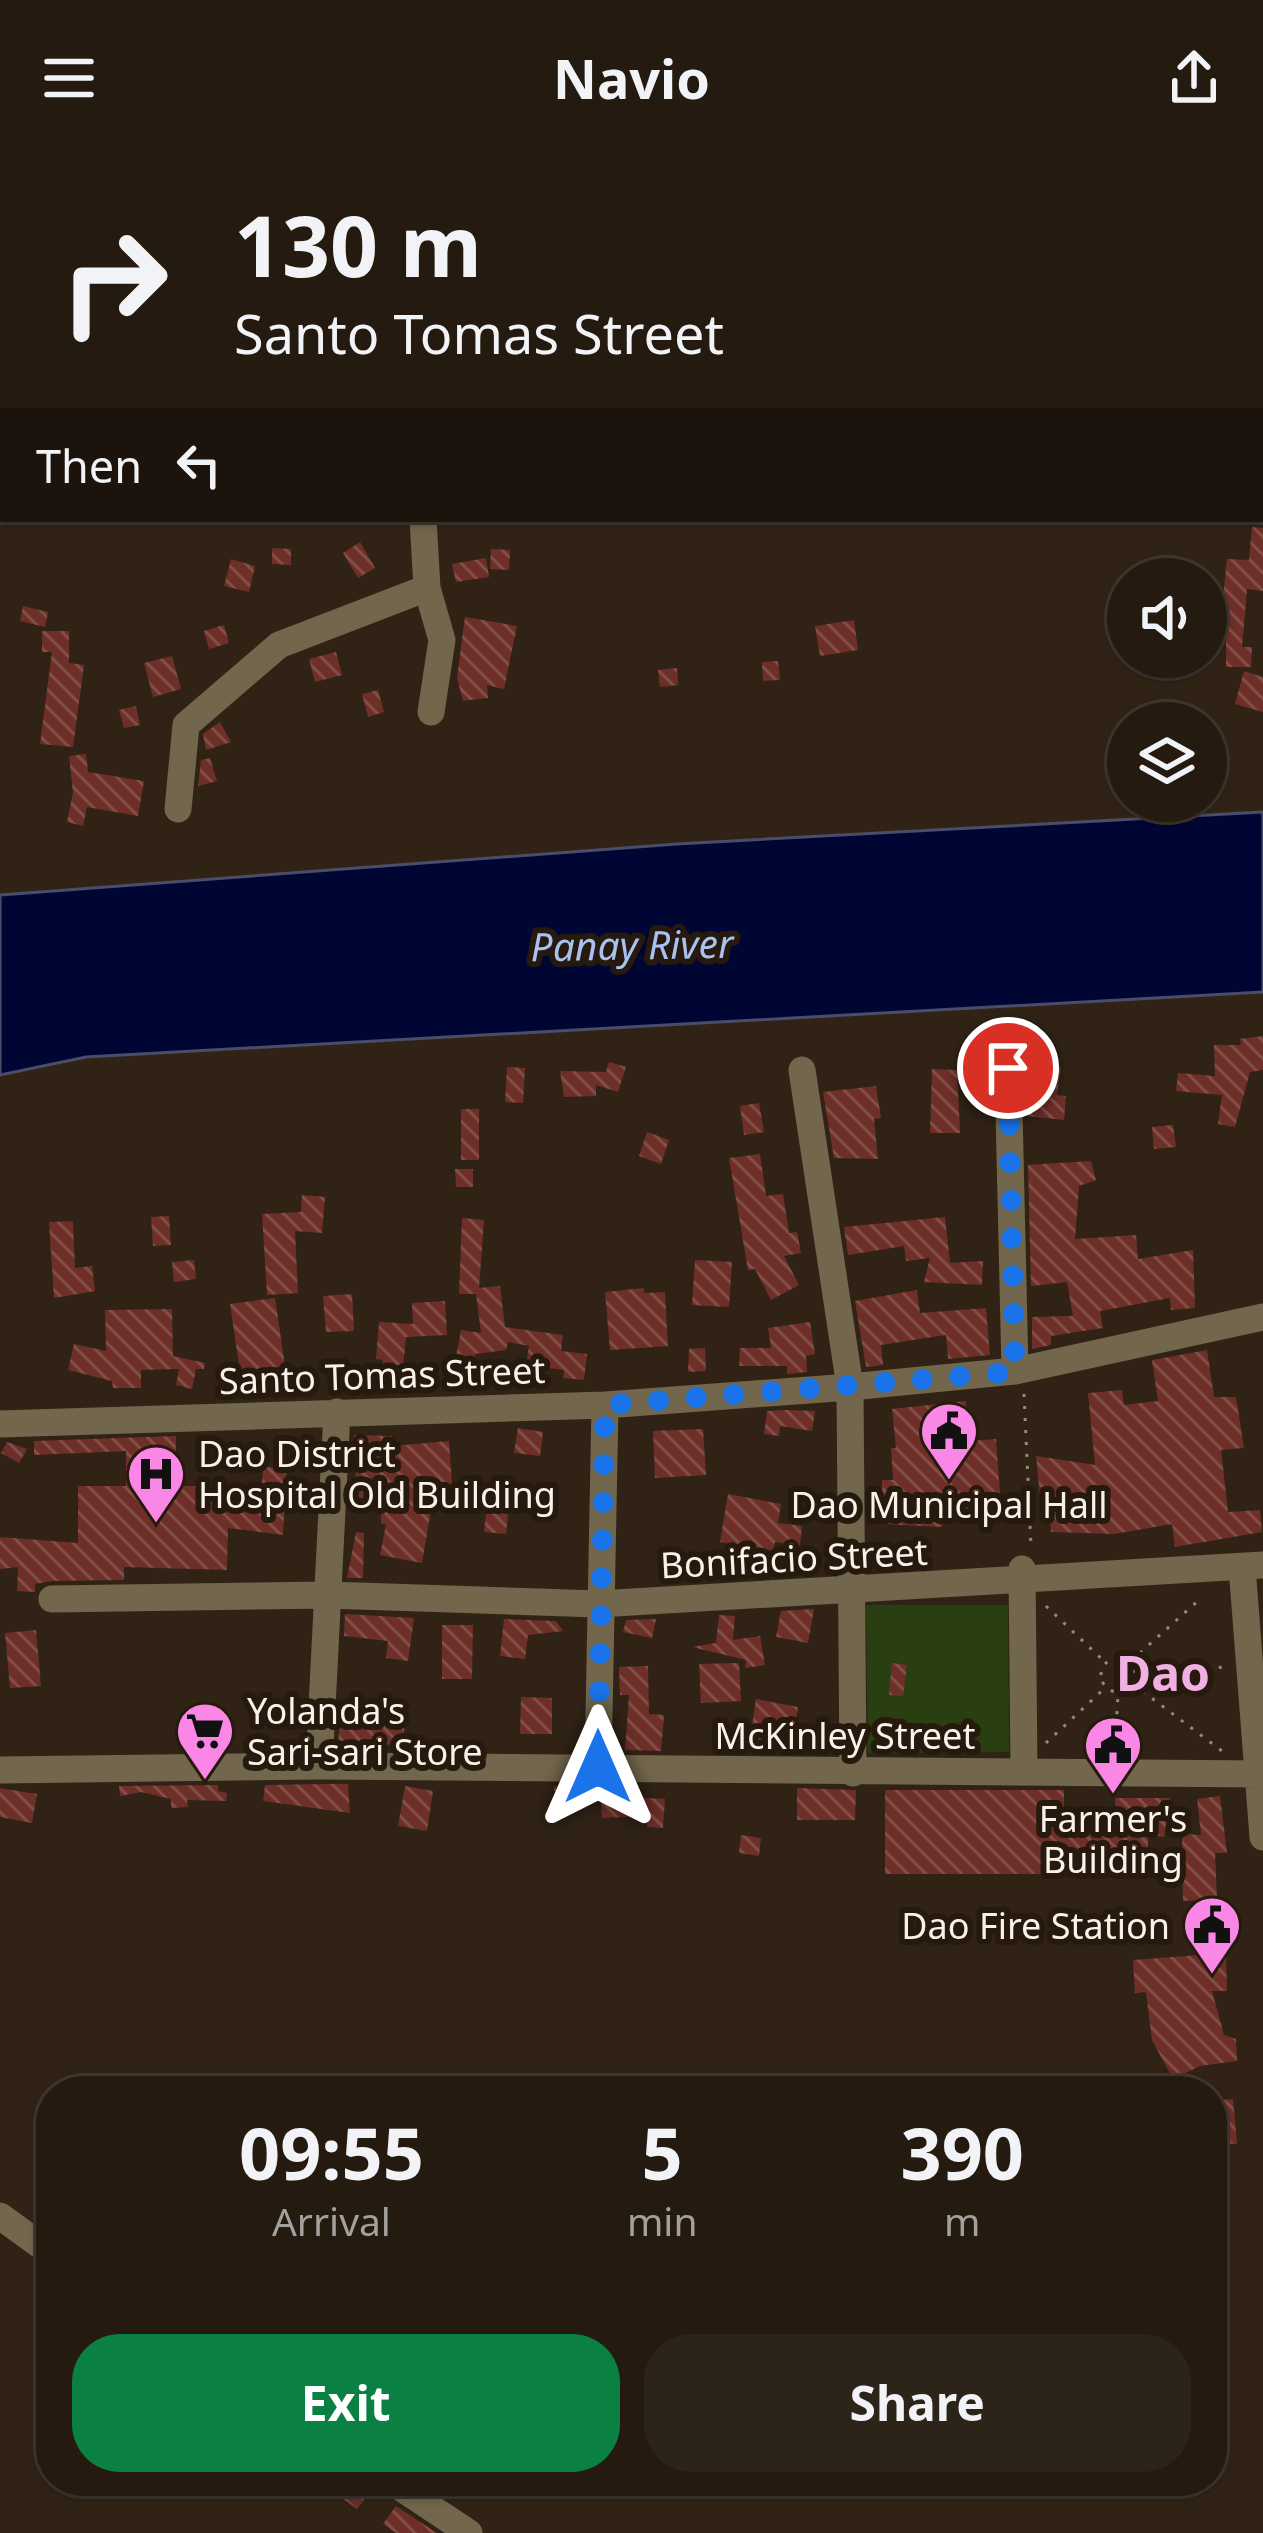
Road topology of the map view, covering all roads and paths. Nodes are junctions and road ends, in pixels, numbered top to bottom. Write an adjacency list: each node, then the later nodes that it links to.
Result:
1 (423, 522): 2 (street)
2 (427, 588): 3 (street); 4 (street)
3 (431, 712)
4 (178, 809)
5 (1008, 1068): 8 (street)
6 (802, 1070): 9 (street)
7 (1263, 1317): 8 (street, Santo Tomas Street)
8 (1015, 1372): 9 (street, Santo Tomas Street); 14 (path)
9 (850, 1387): 10 (street, Santo Tomas Street); 15 (street)
10 (605, 1405): 11 (street, Santo Tomas Street); 19 (street)
11 (337, 1412): 12 (street, Santo Tomas Street); 16 (street)
12 (0, 1424)
13 (1253, 1566): 14 (street, Bonifacio Street); 22 (street)
14 (1022, 1576): 15 (street, Bonifacio Street); 21 (path); 30 (street)
15 (853, 1592): 19 (street, Bonifacio Street); 32 (street)
16 (327, 1595): 17 (street, Bonifacio Street); 19 (street, Bonifacio Street); 28 (street)
17 (52, 1599)
18 (1198, 1600): 20 (path)
19 (598, 1604): 29 (street)
20 (1130, 1662): 21 (path); 23 (path)
21 (1106, 1663): 25 (path)
22 (1250, 1665): 23 (path); 33 (street)
23 (1135, 1674): 24 (path)
24 (1133, 1684): 26 (path); 33 (path)
25 (1106, 1687): 26 (path); 30 (path)
26 (1118, 1692): 31 (path)
27 (2, 1761): 28 (street, McKinley Street)
28 (319, 1766): 29 (street, McKinley Street)
29 (598, 1767): 32 (street, McKinley Street)
30 (1023, 1767): 31 (street, McKinley Street); 32 (street, McKinley Street)
31 (1113, 1771): 33 (street, McKinley Street)
32 (853, 1773)
33 (1252, 1774): 34 (street)
34 (1263, 1837)
35 (0, 2216): 36 (street)
36 (36, 2242)
37 (414, 2496): 38 (street)
38 (470, 2533)

